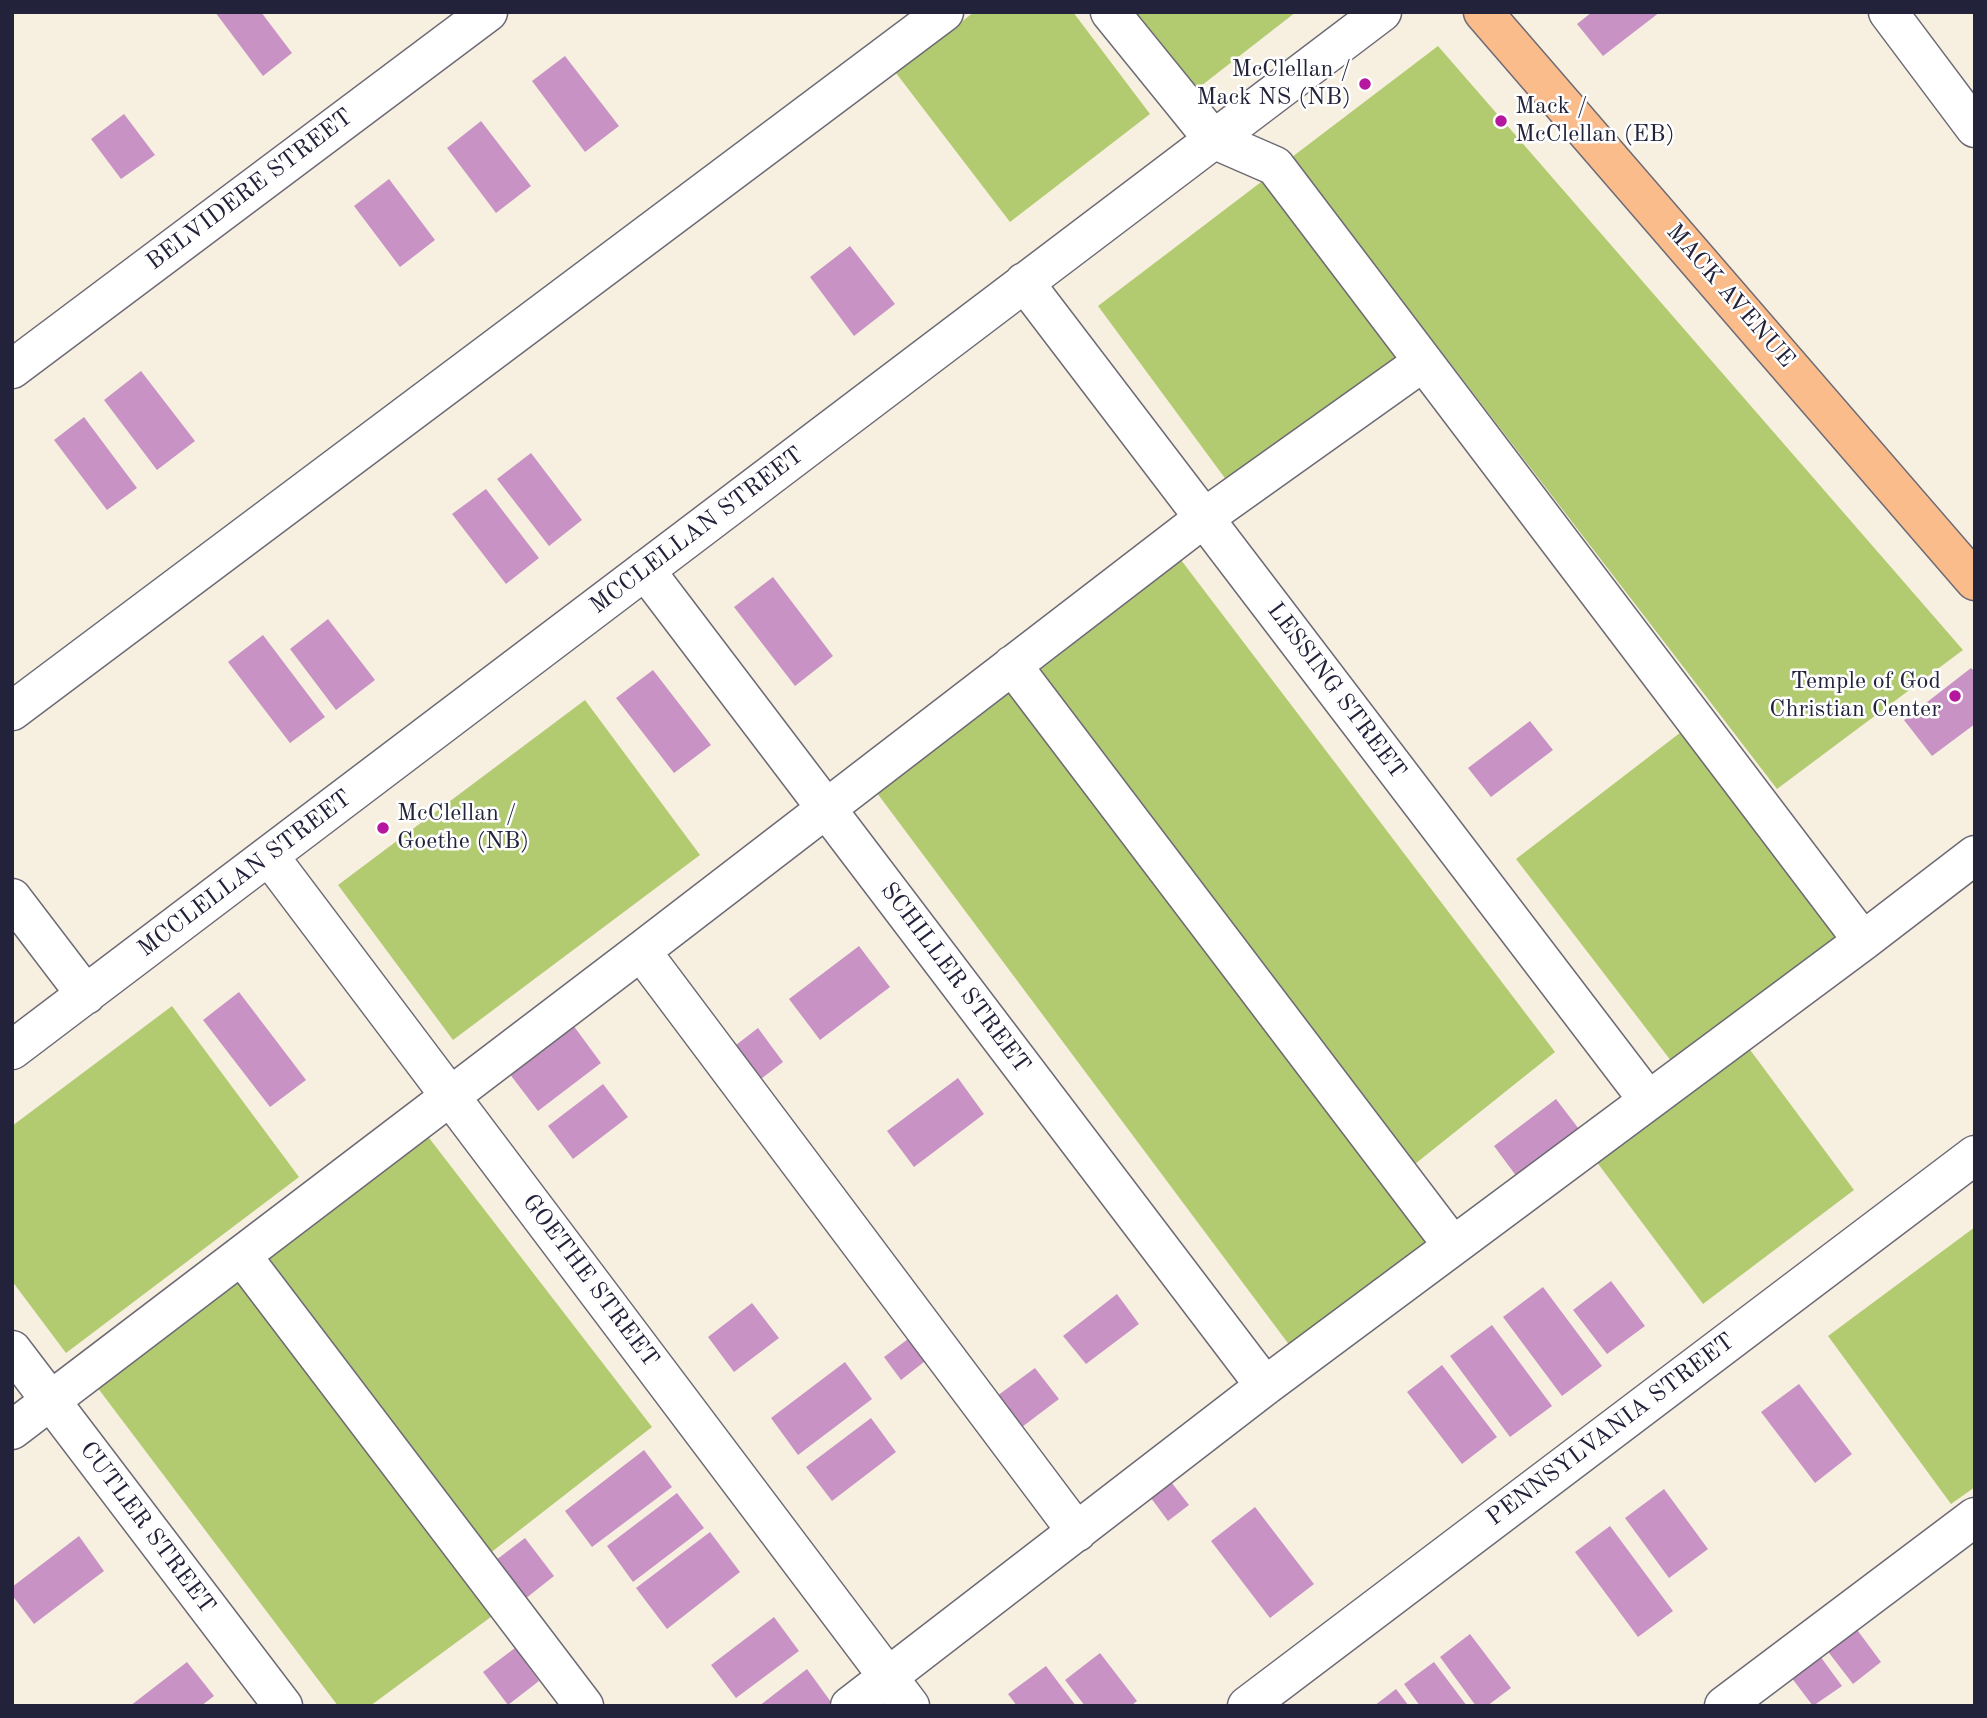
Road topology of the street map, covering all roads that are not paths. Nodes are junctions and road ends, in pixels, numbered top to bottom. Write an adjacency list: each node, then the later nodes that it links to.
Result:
1 (488, 12): 11 (street, BELVIDERE STREET)
2 (944, 12): 16 (street)
3 (1110, 12): 8 (street)
4 (1382, 12): 8 (street, MCCLELLAN STREET)
5 (1483, 12): 14 (main road, MACK AVENUE)
6 (1888, 12): 7 (street)
7 (1975, 128)
8 (1213, 139): 9 (street, MCCLELLAN STREET); 10 (street)
9 (1024, 282): 12 (street, LESSING STREET); 13 (street, MCCLELLAN STREET)
10 (1423, 362): 12 (street); 21 (street)
11 (12, 369)
12 (1204, 518): 15 (street); 26 (street, LESSING STREET)
13 (646, 570): 17 (street, SCHILLER STREET); 19 (street, MCCLELLAN STREET)
14 (1975, 581)
15 (1012, 665): 17 (street); 28 (street)
16 (12, 711)
17 (827, 809): 22 (street); 31 (street, SCHILLER STREET)
18 (1975, 855): 21 (street)
19 (269, 856): 23 (street, MCCLELLAN STREET); 25 (street, GOETHE STREET)
20 (12, 898): 23 (street)
21 (1863, 941): 26 (street)
22 (640, 951): 25 (street); 35 (street)
23 (86, 995): 24 (street, MCCLELLAN STREET)
24 (12, 1050)
25 (450, 1096): 29 (street); 36 (street, GOETHE STREET)
26 (1648, 1100): 28 (street)
27 (1975, 1155): 40 (street, PENNSYLVANIA STREET)
28 (1453, 1245): 31 (street)
29 (242, 1256): 32 (street); 38 (street)
30 (12, 1350): 32 (street, CUTLER STREET)
31 (1265, 1386): 35 (street)
32 (51, 1402): 33 (street); 37 (street, CUTLER STREET)
33 (12, 1430)
34 (1975, 1517): 41 (street)
35 (1076, 1532): 36 (street)
36 (900, 1691): 39 (street)
37 (283, 1706)
38 (584, 1706)
39 (850, 1706)
40 (1247, 1706)
41 (1724, 1706)

